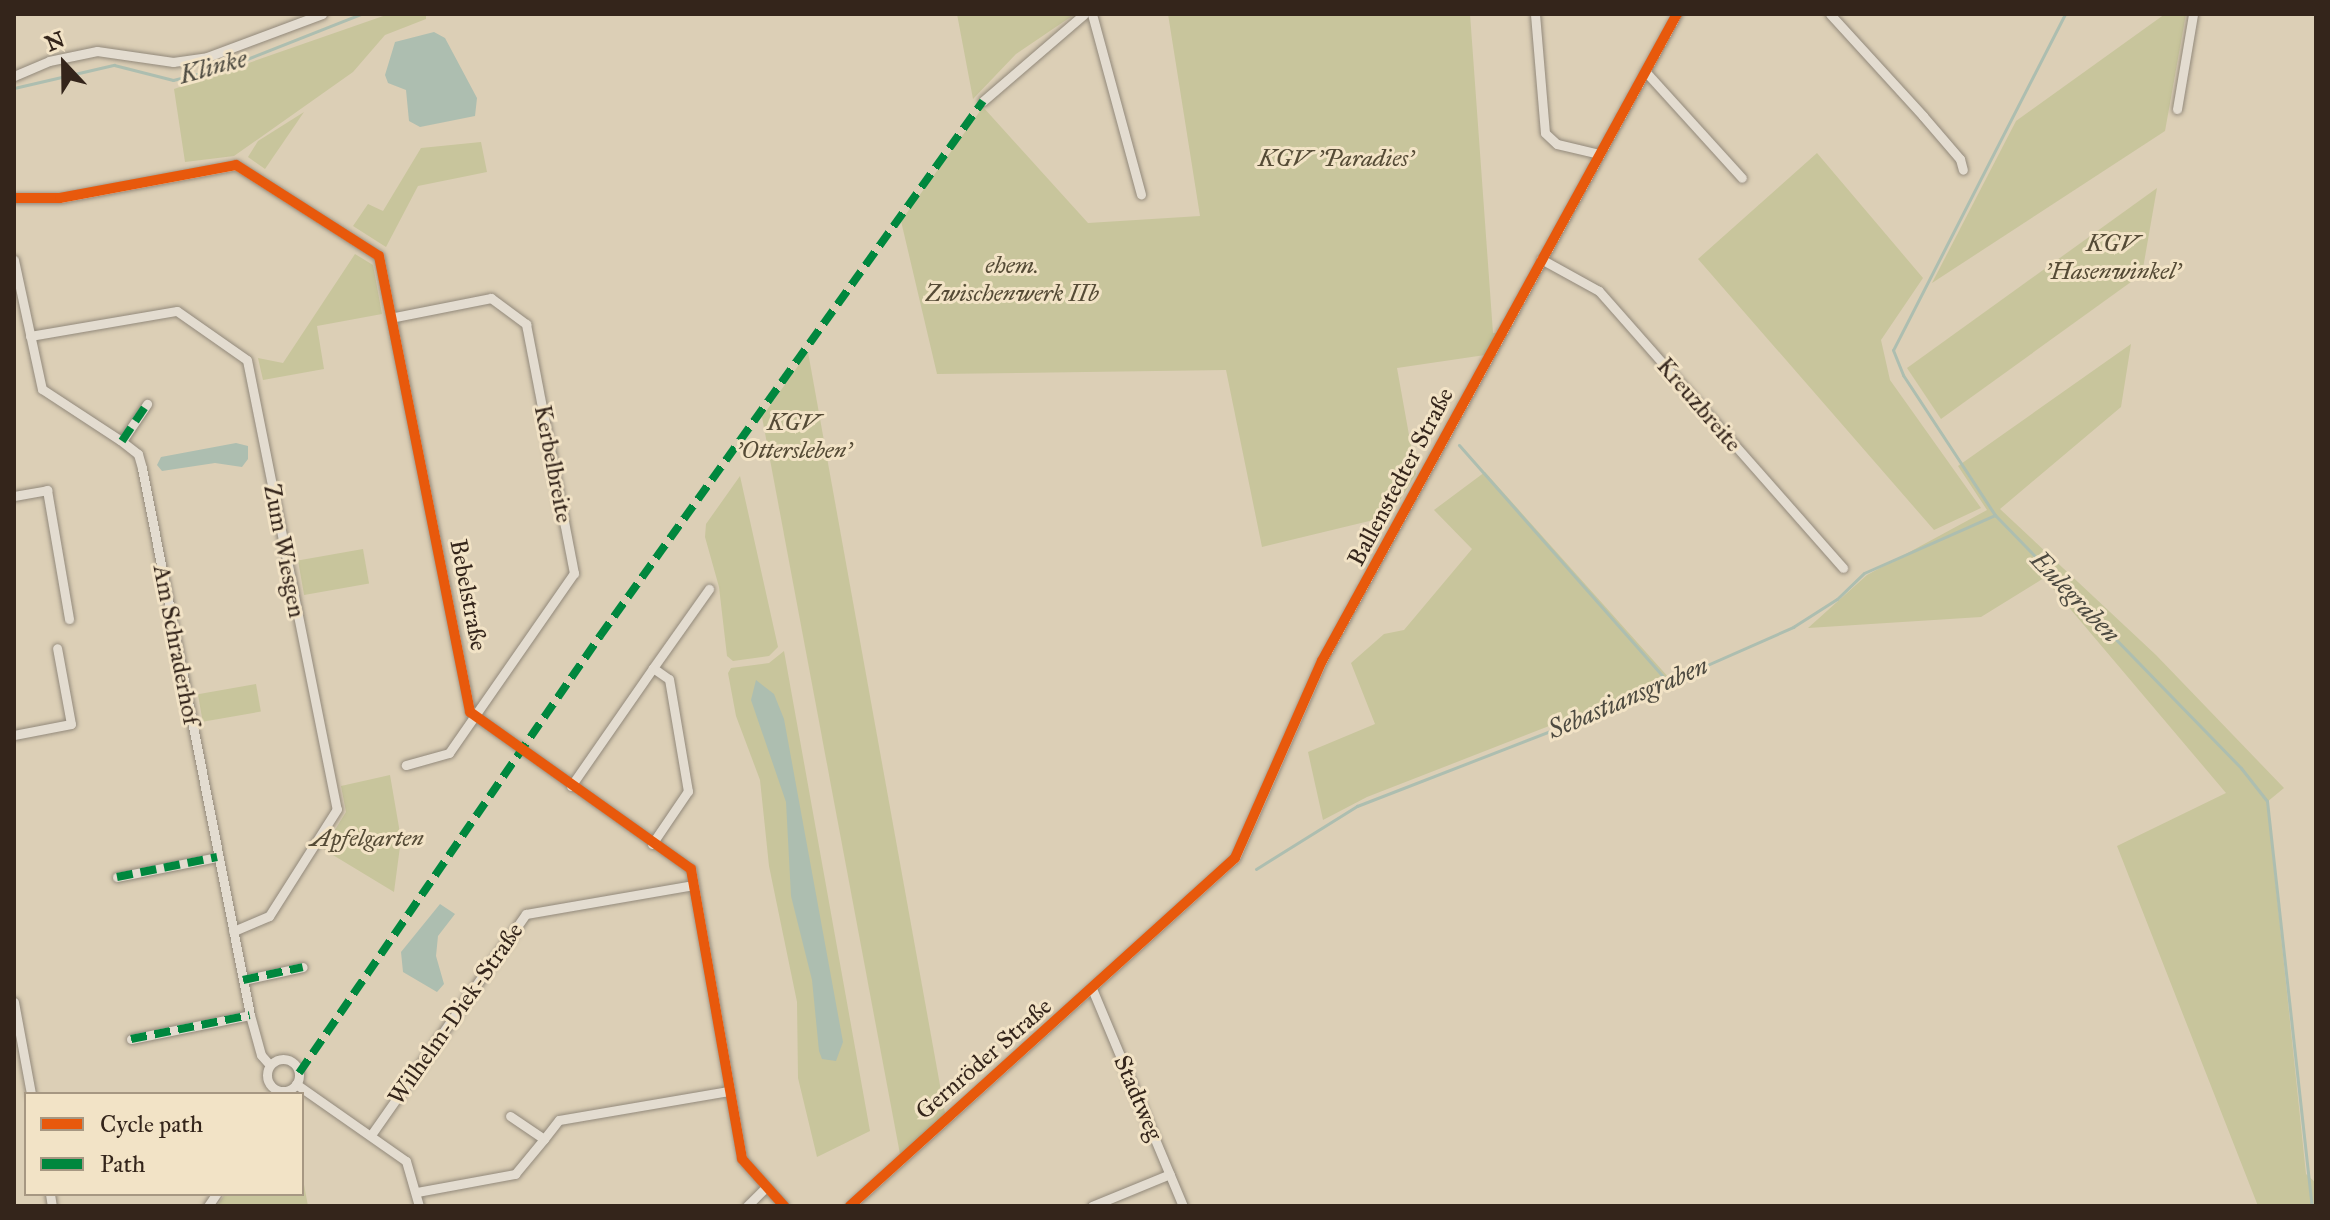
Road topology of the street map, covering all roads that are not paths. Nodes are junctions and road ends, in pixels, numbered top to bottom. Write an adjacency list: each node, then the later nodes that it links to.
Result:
1 (322, 14): 9 (street)
2 (1084, 14): 10 (street)
3 (1092, 14): 15 (street)
4 (1535, 14): 12 (street)
5 (1677, 14): 8 (street, Ballenstedter Straße)
6 (1830, 14): 13 (street)
7 (2193, 14): 11 (street)
8 (1645, 71): 12 (street, Ballenstedter Straße); 14 (street)
9 (14, 76)
10 (983, 101)
11 (2177, 109)
12 (1599, 154): 17 (street, Ballenstedter Straße)
13 (1963, 170)
14 (1742, 178)
15 (1141, 194)
16 (14, 198): 19 (street, Bebelstraße)
17 (1541, 259): 24 (street, Kreuzbreite); 38 (street, Ballenstedter Straße)
18 (14, 260): 20 (street, Am Schraderhof)
19 (395, 317): 29 (street, Bebelstraße); 29 (street, Kerbelbreite)
20 (30, 336): 22 (street, Am Schraderhof); 37 (street, Zum Wiesgen)
21 (147, 404): 22 (street)
22 (122, 441): 34 (street, Am Schraderhof)
23 (14, 496): 26 (street)
24 (1843, 568)
25 (709, 589): 28 (street)
26 (69, 619)
27 (57, 648): 30 (street)
28 (653, 668): 32 (street); 33 (street)
29 (474, 716): 31 (street); 32 (street)
30 (14, 735)
31 (406, 765)
32 (571, 786): 33 (street)
33 (652, 844): 36 (street)
34 (217, 857): 35 (street); 37 (street, Am Schraderhof)
35 (117, 877)
36 (694, 885): 47 (street); 51 (street, Wilhelm-Diek-Straße)
37 (233, 931): 40 (street, Am Schraderhof)
38 (1144, 942): 41 (street, Gernröder Straße)
39 (303, 967): 40 (street)
40 (243, 980): 43 (street, Am Schraderhof)
41 (1093, 991): 53 (street, Stadtweg); 59 (street, Gernröder Straße)
42 (14, 1002): 48 (street)
43 (250, 1015): 44 (street); 45 (street, Am Schraderhof)
44 (131, 1039)
45 (270, 1065): 46 (street); 49 (street, Am Schraderhof)
46 (296, 1084): 49 (street, Am Schraderhof); 51 (street)
47 (729, 1091): 52 (street); 54 (street)
48 (31, 1092)
49 (278, 1092)
50 (510, 1116): 52 (street)
51 (371, 1135): 55 (street)
52 (544, 1139): 55 (street)
53 (1170, 1174): 60 (street); 61 (street, Stadtweg)
54 (765, 1188): 57 (street); 58 (street)
55 (417, 1192): 56 (street)
56 (419, 1206)
57 (747, 1206)
58 (784, 1206)
59 (850, 1206)
60 (1092, 1206)
61 (1183, 1206)

